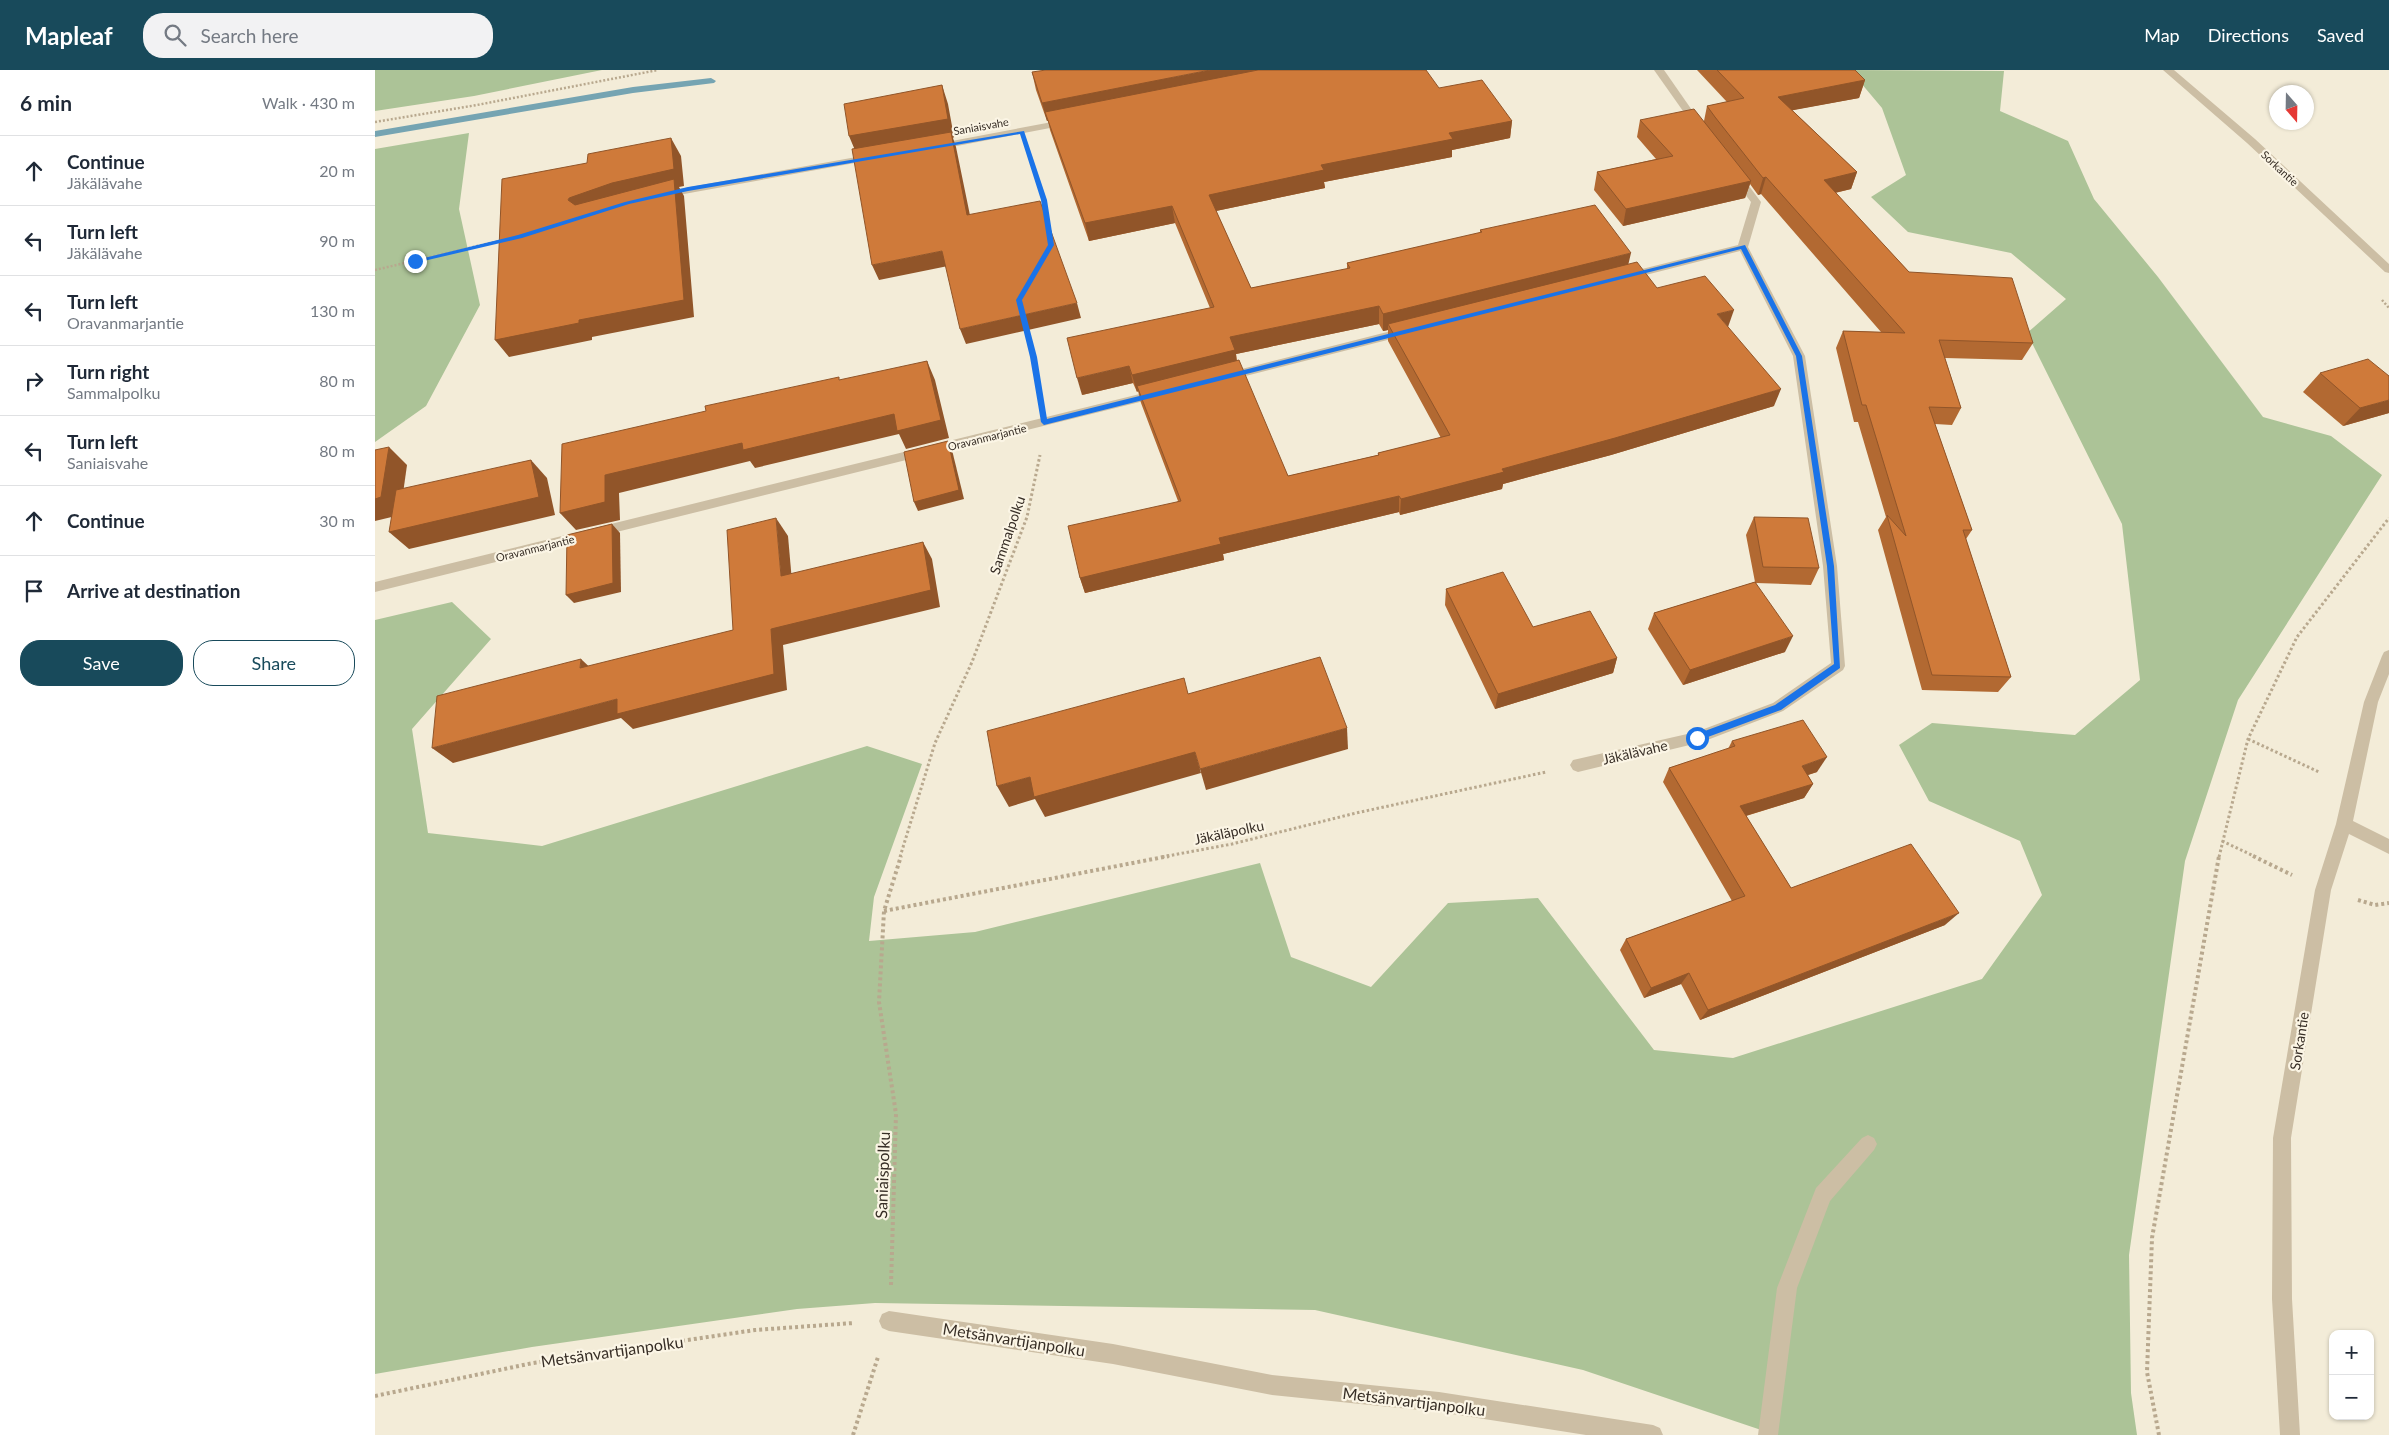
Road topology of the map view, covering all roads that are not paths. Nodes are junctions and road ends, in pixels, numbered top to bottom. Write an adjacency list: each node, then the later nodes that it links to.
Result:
1 (1659, 70): 4 (street)
2 (2168, 70): 10 (street, Sorkantie)
3 (1080, 120): 5 (street, Saniaisvahe)
4 (1705, 137)
5 (924, 149)
6 (885, 155): 8 (street)
7 (1728, 166): 9 (street)
8 (653, 197)
9 (1743, 247): 11 (street); 17 (street, Jäkälävahe)
10 (2389, 270)
11 (1618, 278)
12 (1417, 329): 13 (street)
13 (1216, 379)
14 (1169, 391): 15 (street, Oravanmarjantie)
15 (375, 587)
16 (2389, 656): 18 (street, Sorkantie)
17 (1578, 765)
18 (2344, 824): 19 (street); 24 (street, Sorkantie)
19 (2389, 847)
20 (1868, 1144): 23 (street)
21 (889, 1321): 22 (street, Metsänvartijanpolku)
22 (1653, 1435)
23 (1768, 1435)
24 (2289, 1435)

